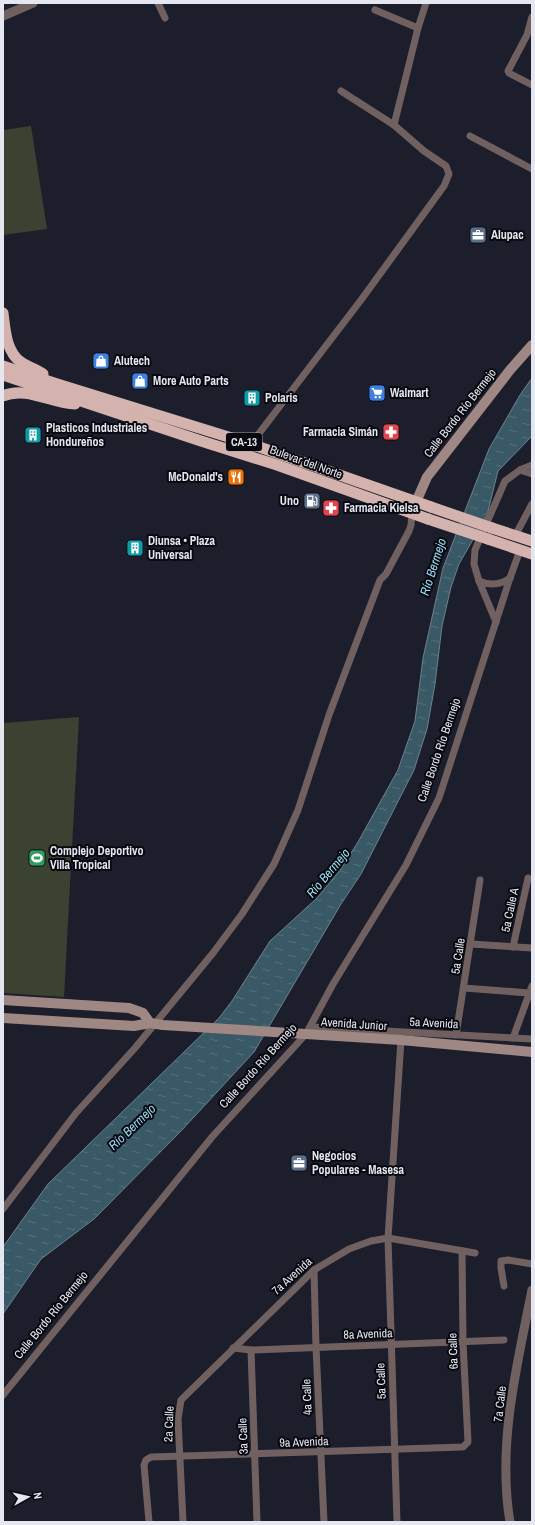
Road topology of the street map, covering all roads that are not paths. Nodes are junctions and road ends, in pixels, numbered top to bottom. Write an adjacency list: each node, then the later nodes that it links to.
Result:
1 (33, 3): 5 (street)
2 (158, 3): 7 (street)
3 (426, 3): 8 (street)
4 (375, 10): 8 (street)
5 (3, 16)
6 (532, 17): 9 (street)
7 (165, 18)
8 (418, 28): 11 (street)
9 (532, 85)
10 (341, 91): 11 (street)
11 (394, 124): 21 (street)
12 (470, 136): 13 (street)
13 (532, 169)
14 (3, 313): 18 (highway)
15 (532, 345): 25 (main road, Calle Bordo Río Bermejo)
16 (3, 366): 18 (highway, Bulevar del Norte / CA-13)
17 (3, 374): 20 (highway, Bulevar del Norte / CA-13)
18 (54, 383): 21 (highway, Bulevar del Norte / CA-13)
19 (3, 396): 20 (highway)
20 (96, 405): 27 (highway, Bulevar del Norte / CA-13)
21 (251, 444): 25 (highway, Bulevar del Norte / CA-13)
22 (532, 465): 23 (street)
23 (520, 470): 24 (street); 34 (street)
24 (532, 474)
25 (416, 502): 28 (highway, Bulevar del Norte / CA-13, bridge)
26 (532, 504): 29 (street)
27 (412, 513): 28 (highway, Bulevar del Norte / CA-13, bridge); 45 (street)
28 (490, 533): 29 (highway, Bulevar del Norte / CA-13); 31 (highway, Bulevar del Norte / CA-13)
29 (515, 536): 30 (highway, Bulevar del Norte / CA-13)
30 (532, 541)
31 (520, 550): 32 (highway, Bulevar del Norte / CA-13); 33 (street, Calle Bordo Río Bermejo)
32 (532, 554)
33 (510, 578): 34 (street); 35 (street, Calle Bordo Río Bermejo)
34 (479, 581): 35 (street)
35 (496, 622): 46 (street, Calle Bordo Río Bermejo)
36 (528, 878): 39 (street, 5a Calle A)
37 (480, 880): 38 (street, 5a Calle)
38 (471, 944): 39 (street); 41 (street, 5a Calle)
39 (513, 947): 40 (street)
40 (532, 948)
41 (464, 988): 42 (street); 47 (street, 5a Calle)
42 (531, 989): 48 (street)
43 (3, 1000): 45 (main road)
44 (3, 1018): 45 (main road, Avenida Junior)
45 (156, 1024): 46 (main road, Avenida Junior); 52 (street)
46 (308, 1030): 47 (street, 5a Avenida); 50 (main road, Avenida Junior); 66 (street, Calle Bordo Río Bermejo)
47 (456, 1035): 48 (street, 5a Avenida)
48 (513, 1038): 49 (street, 5a Avenida)
49 (532, 1039)
50 (401, 1040): 51 (main road, Avenida Junior); 53 (street, 5a Calle)
51 (532, 1052)
52 (3, 1209)
53 (388, 1238): 54 (street, 7a Avenida); 57 (street, 7a Avenida); 62 (street, 5a Calle)
54 (462, 1251): 55 (street, 7a Avenida); 61 (street, 6a Calle)
55 (475, 1253)
56 (532, 1264): 58 (street)
57 (314, 1270): 63 (street, 4a Calle); 64 (street, 7a Avenida)
58 (504, 1286)
59 (532, 1290): 77 (street, 7a Calle)
60 (504, 1340): 61 (street, 8a Avenida)
61 (463, 1342): 62 (street, 8a Avenida); 67 (street, 6a Calle)
62 (390, 1344): 63 (street, 8a Avenida); 68 (street, 5a Calle)
63 (316, 1347): 65 (street, 8a Avenida); 69 (street, 4a Calle)
64 (232, 1348): 65 (street, 8a Avenida); 71 (street, 2a Calle)
65 (251, 1350): 70 (street, 3a Calle)
66 (3, 1395)
67 (463, 1447): 68 (street, 9a Avenida)
68 (394, 1450): 69 (street, 9a Avenida); 76 (street, 5a Calle)
69 (320, 1452): 70 (street, 9a Avenida); 75 (street, 4a Calle)
70 (254, 1454): 71 (street, 9a Avenida); 74 (street, 3a Calle)
71 (180, 1456): 72 (street, 9a Avenida); 73 (street, 2a Calle)
72 (149, 1522)
73 (183, 1522)
74 (256, 1522)
75 (324, 1522)
76 (397, 1522)
77 (510, 1522)

